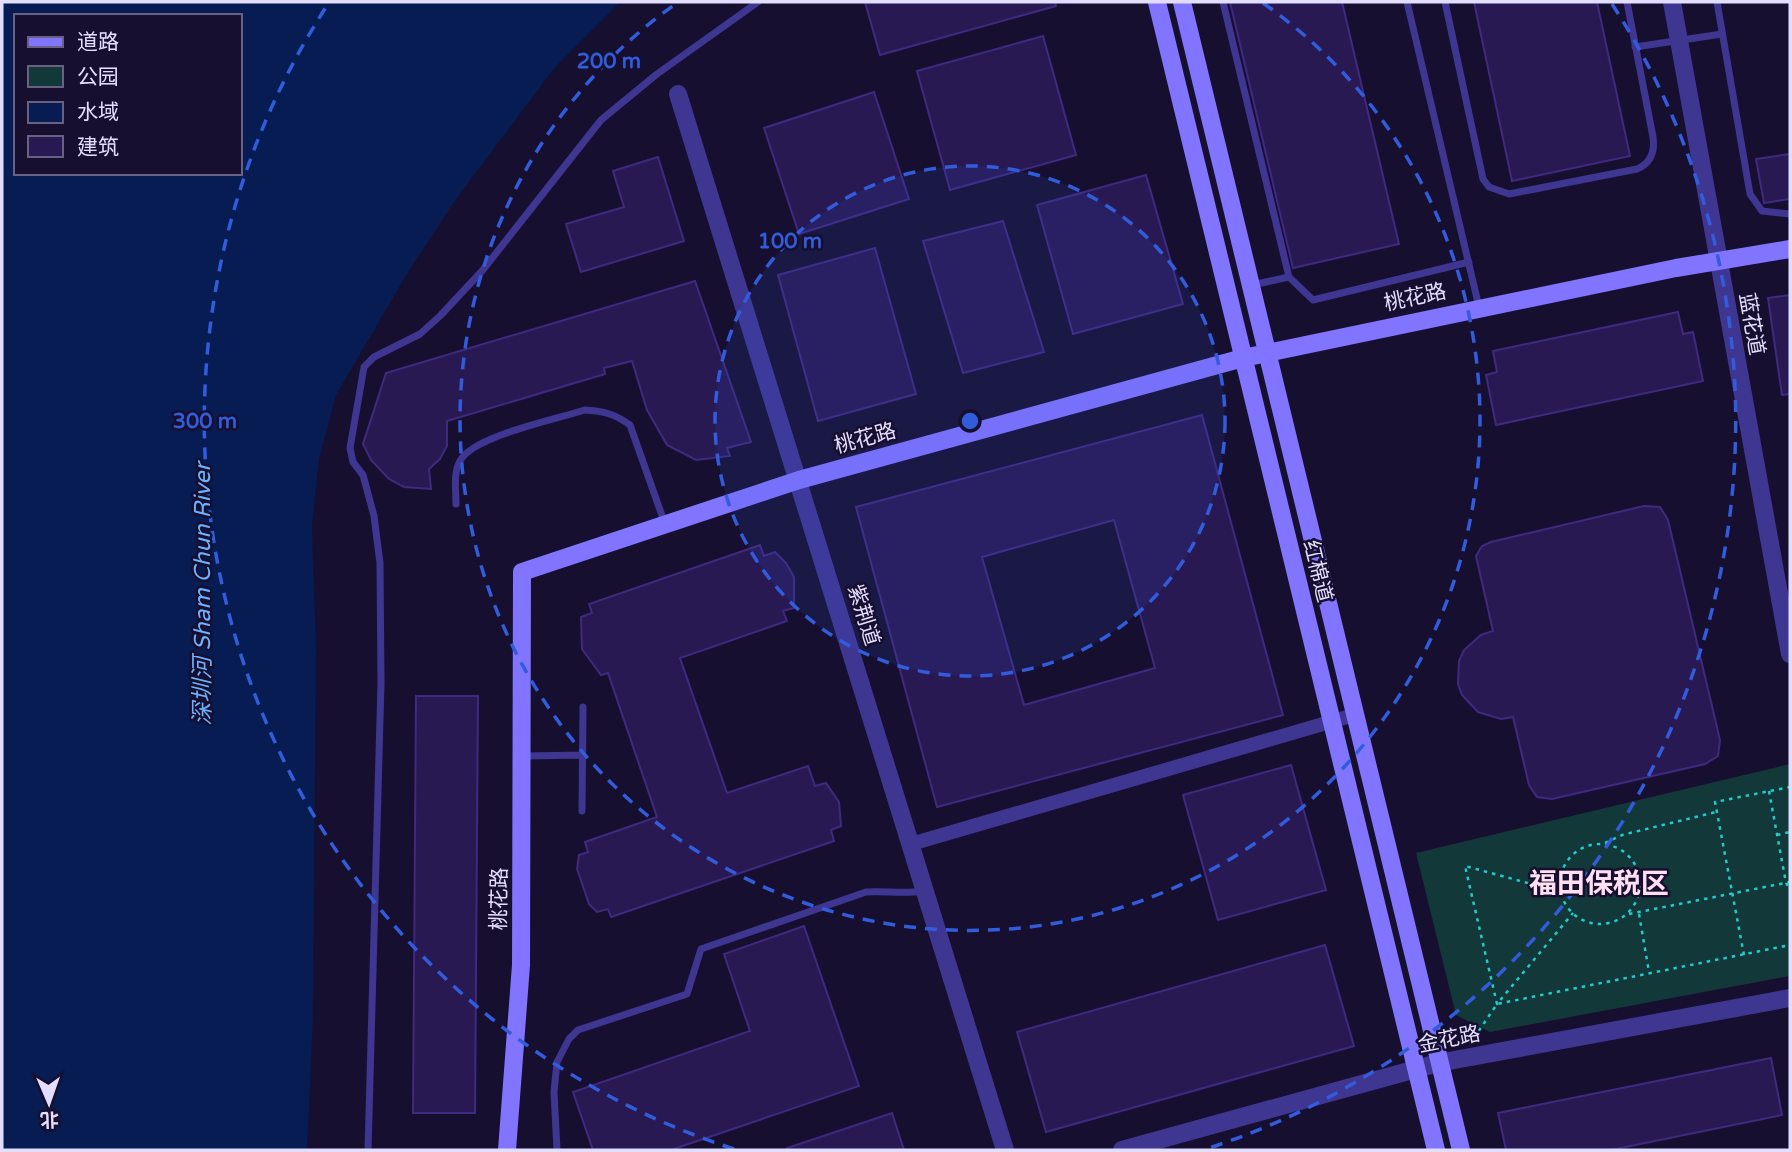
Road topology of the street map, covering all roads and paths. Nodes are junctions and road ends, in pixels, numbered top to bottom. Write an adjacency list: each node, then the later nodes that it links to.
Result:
1 (758, 2): 56 (lane)
2 (1157, 2): 22 (main road, 红棉道)
3 (1182, 2): 19 (main road, 红棉道)
4 (1223, 2): 18 (lane)
5 (1407, 2): 17 (lane)
6 (1445, 2): 12 (lane)
7 (1627, 2): 12 (lane)
8 (1672, 2): 11 (street, 蓝花道)
9 (1717, 2): 10 (lane)
10 (1722, 34): 11 (lane); 14 (lane)
11 (1679, 41): 12 (lane); 16 (street, 蓝花道)
12 (1635, 47)
13 (678, 94): 23 (street, 紫荆道)
14 (1790, 214)
15 (1790, 249): 16 (main road, 桃花路)
16 (1717, 260): 20 (main road, 桃花路); 26 (street, 蓝花道)
17 (1469, 262): 18 (lane); 20 (lane)
18 (1289, 277): 19 (lane)
19 (1249, 285): 21 (main road, 红棉道)
20 (1479, 307): 21 (main road, 桃花路)
21 (1265, 352): 22 (main road, 桃花路); 28 (main road, 红棉道)
22 (1243, 358): 23 (main road, 桃花路); 29 (main road, 红棉道)
23 (799, 480): 25 (main road, 桃花路); 38 (street, 紫荆道)
24 (456, 504): 25 (lane)
25 (665, 525): 31 (main road, 桃花路)
26 (1790, 654)
27 (583, 707): 30 (lane)
28 (1354, 715): 29 (street); 54 (main road, 红棉道)
29 (1331, 720): 38 (street); 55 (main road, 红棉道)
30 (583, 755): 31 (lane); 34 (lane)
31 (524, 756): 57 (main road, 桃花路)
32 (1790, 787): 33 (path)
33 (1769, 791): 35 (path); 37 (path)
34 (582, 811)
35 (1716, 812): 39 (path); 44 (path)
36 (1790, 832): 37 (path)
37 (1777, 835): 40 (path)
38 (911, 844): 41 (street, 紫荆道)
39 (1603, 844): 43 (path); 46 (path)
40 (1788, 882): 42 (path); 44 (path)
41 (925, 890): 58 (lane); 59 (street, 紫荆道)
42 (1790, 890)
43 (1561, 892): 45 (path); 52 (path)
44 (1732, 895): 47 (path); 49 (path)
45 (1573, 913): 46 (path); 52 (path)
46 (1628, 914): 47 (path)
47 (1639, 914): 50 (path)
48 (1790, 945): 49 (path)
49 (1744, 955): 50 (path)
50 (1649, 974): 52 (path)
51 (1790, 998): 53 (street, 金花路)
52 (1497, 1004): 53 (path)
53 (1459, 1059): 54 (street, 金花路)
54 (1438, 1063): 55 (street, 金花路); 62 (main road, 红棉道)
55 (1417, 1068): 60 (street, 金花路); 61 (main road, 红棉道)
56 (368, 1150)
57 (507, 1150)
58 (557, 1150)
59 (1005, 1150)
60 (1122, 1150)
61 (1436, 1150)
62 (1461, 1150)

